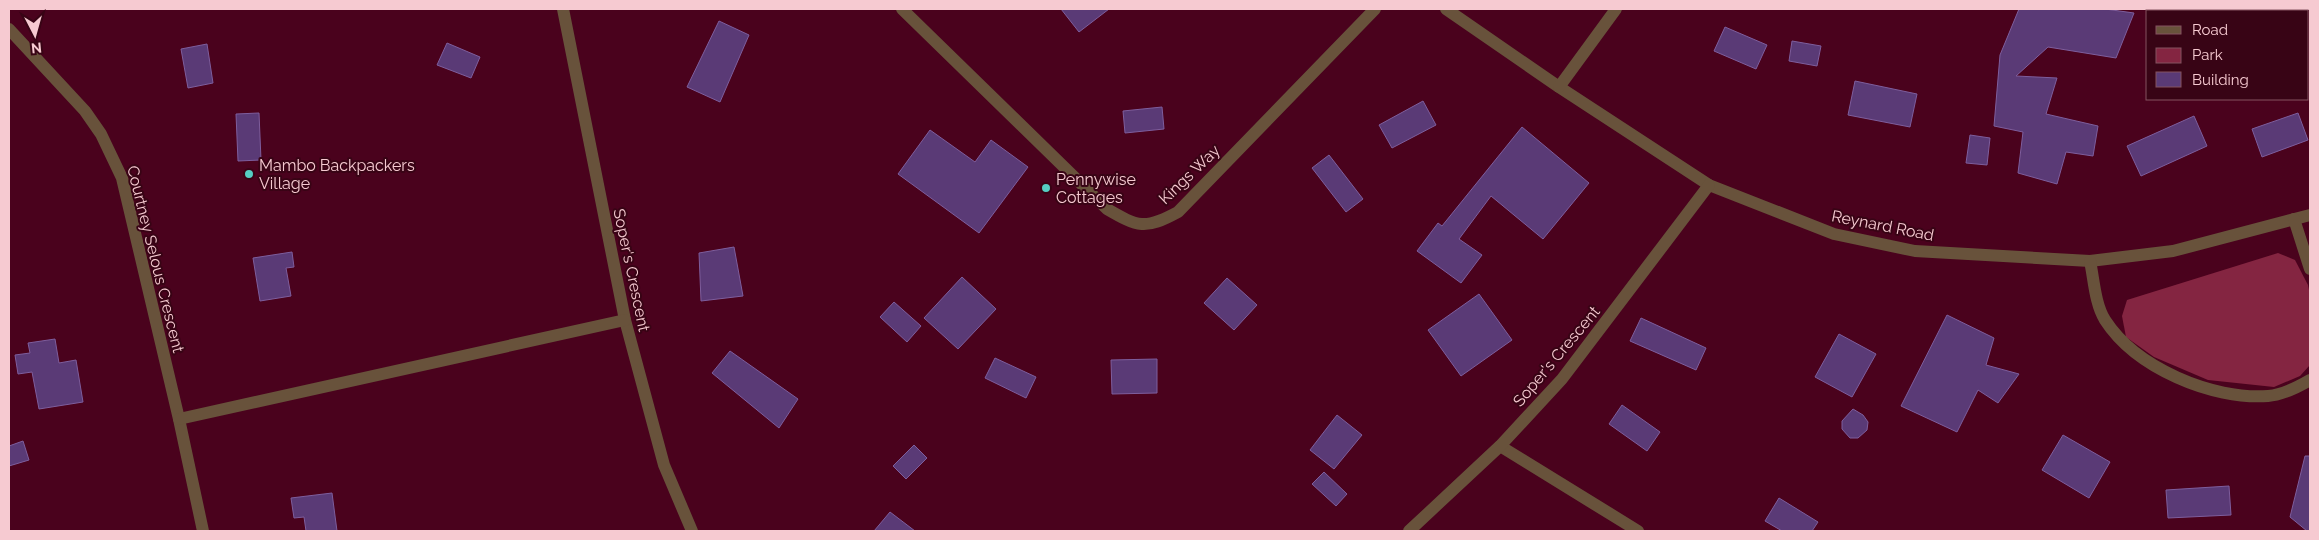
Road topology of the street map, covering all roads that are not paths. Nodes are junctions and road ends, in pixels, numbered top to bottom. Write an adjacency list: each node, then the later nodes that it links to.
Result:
1 (565, 9): 13 (street, Soper's Crescent)
2 (902, 9): 3 (street, Kings Way)
3 (1375, 9)
4 (1446, 9): 7 (street, Reynard Road)
5 (1616, 9): 7 (street)
6 (9, 29): 15 (street, Courtney Selous Crescent)
7 (1559, 87): 8 (street, Reynard Road)
8 (1708, 185): 11 (street, Reynard Road); 16 (street, Soper's Crescent)
9 (2310, 215): 10 (street, Reynard Road)
10 (2294, 219): 11 (street, Reynard Road); 12 (street)
11 (2090, 262): 14 (street)
12 (2310, 269)
13 (625, 320): 15 (street); 18 (street, Soper's Crescent)
14 (2310, 380)
15 (180, 419): 17 (street, Courtney Selous Crescent)
16 (1500, 446): 19 (street, Soper's Crescent); 20 (street)
17 (203, 531)
18 (692, 531)
19 (1409, 531)
20 (1638, 531)

